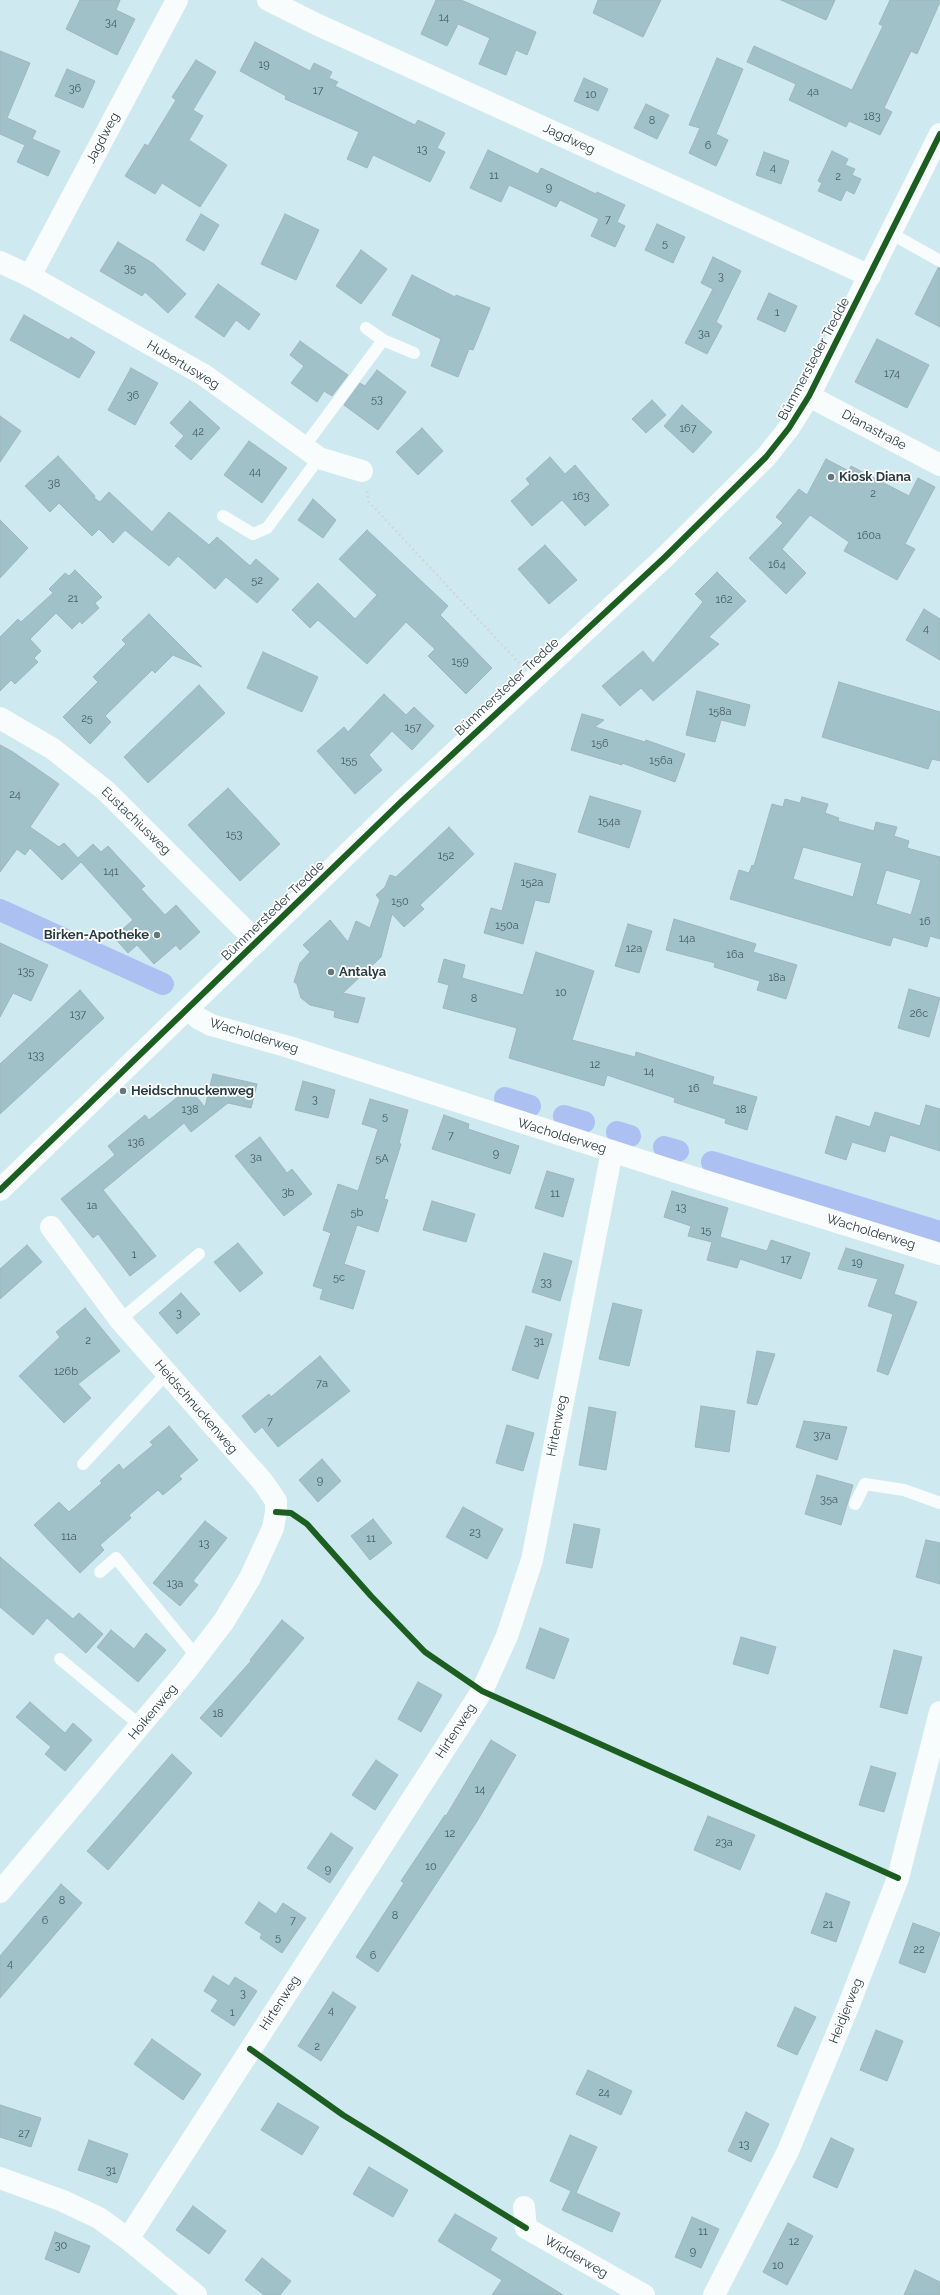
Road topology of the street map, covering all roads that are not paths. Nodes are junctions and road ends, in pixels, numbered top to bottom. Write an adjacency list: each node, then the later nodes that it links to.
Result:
1 (177, 0): 7 (street, Jagdweg)
2 (268, 0): 8 (street, Jagdweg)
3 (940, 134): 4 (street, Bümmersteder Tredde)
4 (892, 234): 5 (lane); 8 (street, Bümmersteder Tredde)
5 (940, 261)
6 (0, 262): 7 (street, Hubertusweg)
7 (30, 276): 13 (street, Hubertusweg)
8 (870, 276): 12 (street, Bümmersteder Tredde)
9 (366, 328): 10 (lane)
10 (383, 340): 11 (lane); 13 (lane)
11 (414, 353)
12 (809, 396): 14 (street, Dianastraße); 18 (street, Bümmersteder Tredde)
13 (312, 453): 15 (street, Hubertusweg); 16 (lane)
14 (940, 465)
15 (362, 471)
16 (223, 516)
17 (0, 718): 18 (street, Eustachiusweg)
18 (258, 942): 19 (street, Bümmersteder Tredde)
19 (189, 1009): 20 (street, Wacholderweg); 21 (street, Bümmersteder Tredde)
20 (612, 1151): 24 (street, Wacholderweg); 39 (street, Hirtenweg)
21 (0, 1190)
22 (51, 1227): 25 (street, Heidschnuckenweg)
23 (199, 1254): 25 (lane)
24 (940, 1254)
25 (120, 1320): 26 (street, Heidschnuckenweg)
26 (168, 1373): 27 (lane); 30 (street, Heidschnuckenweg)
27 (83, 1464)
28 (940, 1503): 29 (lane)
29 (855, 1504)
30 (276, 1512): 32 (street, Hoikenweg)
31 (100, 1572): 32 (lane)
32 (197, 1657): 35 (street, Hoikenweg)
33 (60, 1659): 35 (lane)
34 (940, 1712): 42 (street, Heidjerweg)
35 (141, 1726): 36 (street, Hoikenweg)
36 (0, 1892)
37 (0, 2178): 39 (street)
38 (524, 2207): 41 (street, Widderweg)
39 (128, 2239): 40 (street)
40 (196, 2295)
41 (644, 2295)
42 (714, 2295)

